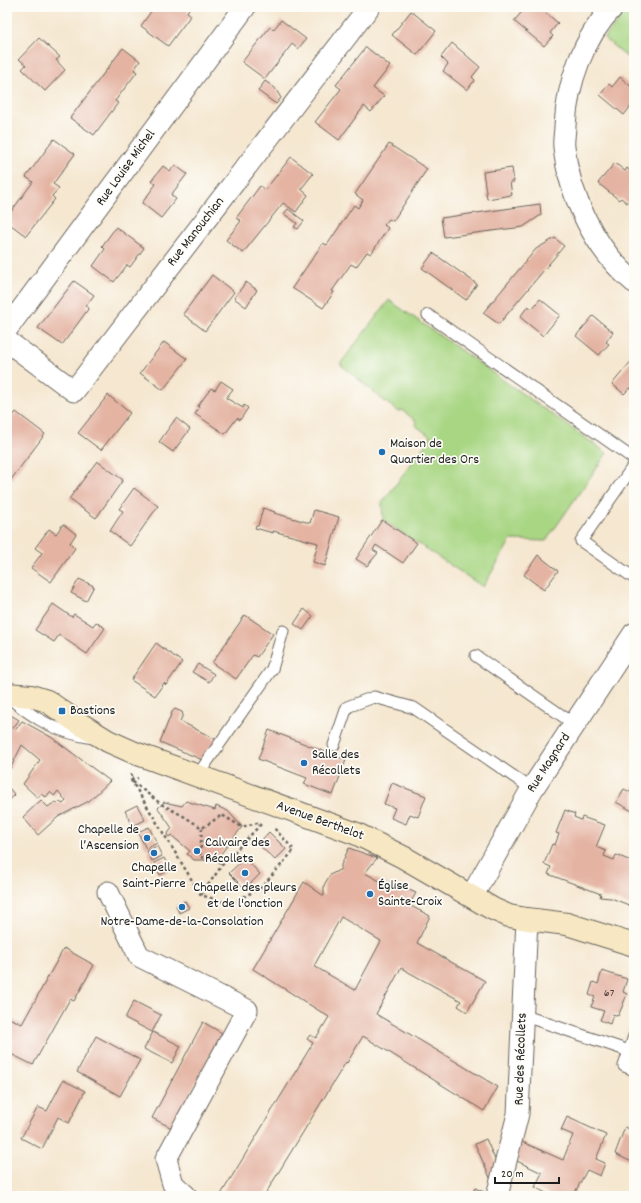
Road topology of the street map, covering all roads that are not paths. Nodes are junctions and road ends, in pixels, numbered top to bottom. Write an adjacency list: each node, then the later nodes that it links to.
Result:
1 (245, 7): 6 (street, Rue Louise Michel)
2 (369, 7): 7 (street, Rue Manouchian)
3 (612, 7): 4 (street)
4 (634, 282)
5 (428, 315): 8 (lane)
6 (7, 329)
7 (7, 341)
8 (634, 459)
9 (634, 466): 10 (lane)
10 (634, 578)
11 (283, 631): 17 (lane)
12 (634, 634): 15 (street, Rue Magnard)
13 (476, 656): 15 (lane)
14 (7, 695): 17 (main road, Avenue Berthelot)
15 (574, 724): 18 (street, Rue Magnard)
16 (334, 745): 18 (lane)
17 (197, 776): 20 (main road, Avenue Berthelot)
18 (532, 789): 20 (street, Rue Magnard)
19 (108, 892): 27 (street)
20 (472, 896): 21 (main road, Avenue Berthelot)
21 (527, 919): 22 (main road, Avenue Berthelot); 23 (street, Rue des Récollets)
22 (634, 945)
23 (522, 1015): 25 (lane); 28 (street, Rue des Récollets)
24 (634, 1036): 25 (lane)
25 (629, 1051): 26 (lane)
26 (634, 1070)
27 (186, 1196)
28 (497, 1196)

